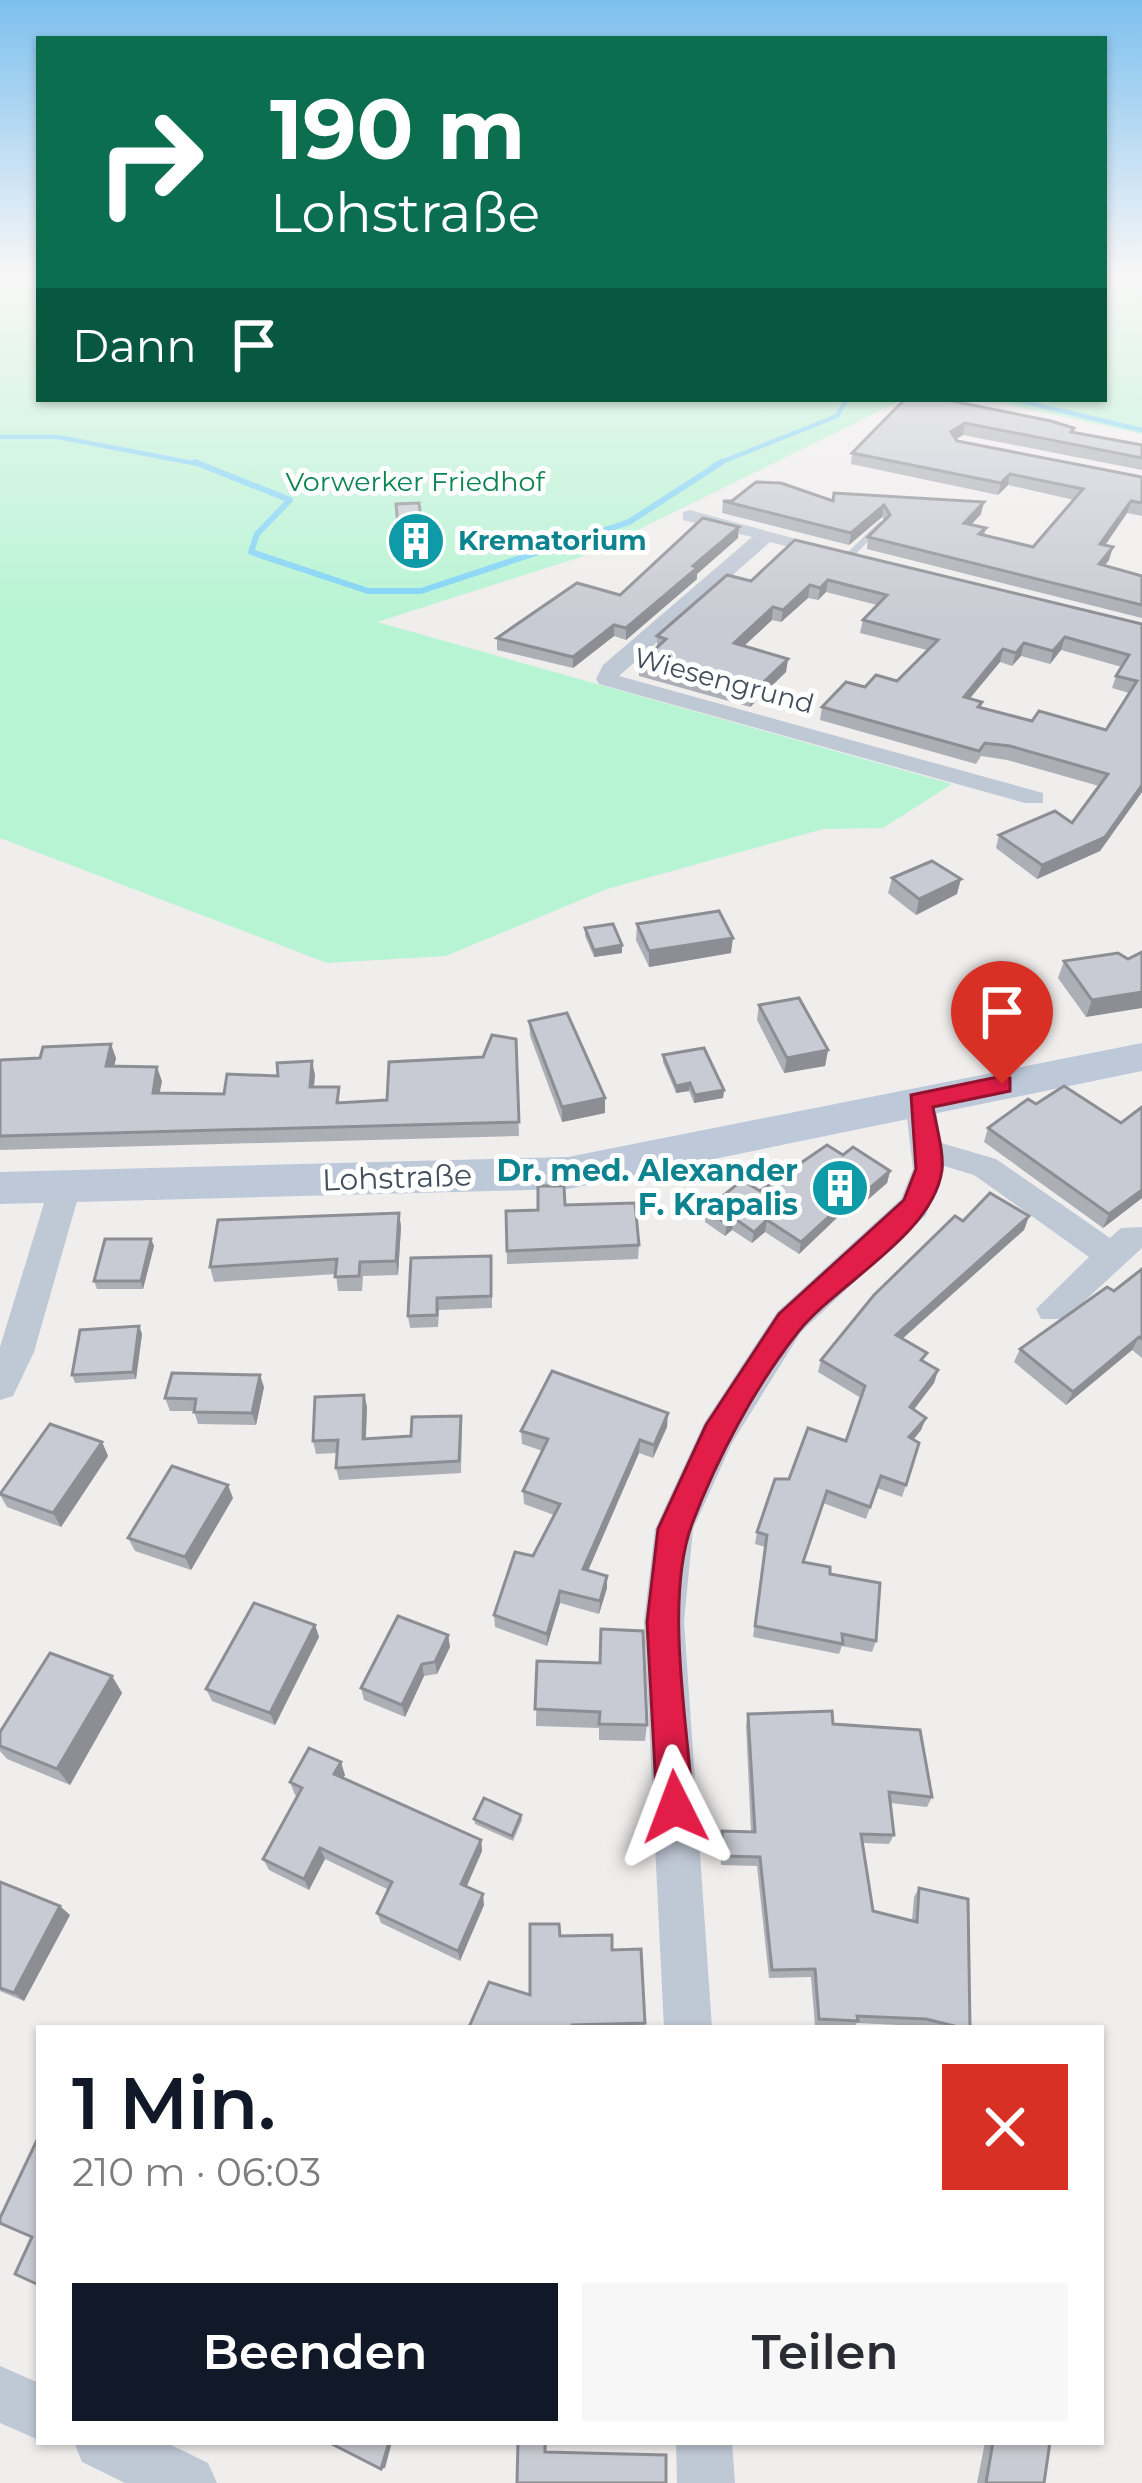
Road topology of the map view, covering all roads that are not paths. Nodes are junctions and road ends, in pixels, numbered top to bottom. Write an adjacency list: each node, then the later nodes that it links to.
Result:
1 (690, 516): 3 (street)
2 (880, 524): 4 (lane)
3 (766, 535): 4 (street); 6 (street, Wiesengrund)
4 (849, 556): 5 (street)
5 (872, 561)
6 (1034, 798)
7 (1142, 1057): 8 (main road, Lohstraße)
8 (920, 1101): 9 (street); 10 (main road, Lohstraße)
9 (928, 1150): 12 (street); 14 (street)
10 (65, 1187): 11 (main road, Lohstraße); 13 (street)
11 (0, 1188)
12 (1053, 1309)
13 (0, 1385)
14 (688, 2025)
15 (0, 2394): 16 (street)
16 (36, 2411)
17 (107, 2445): 19 (street)
18 (704, 2445): 20 (street)
19 (188, 2483)
20 (706, 2483)

